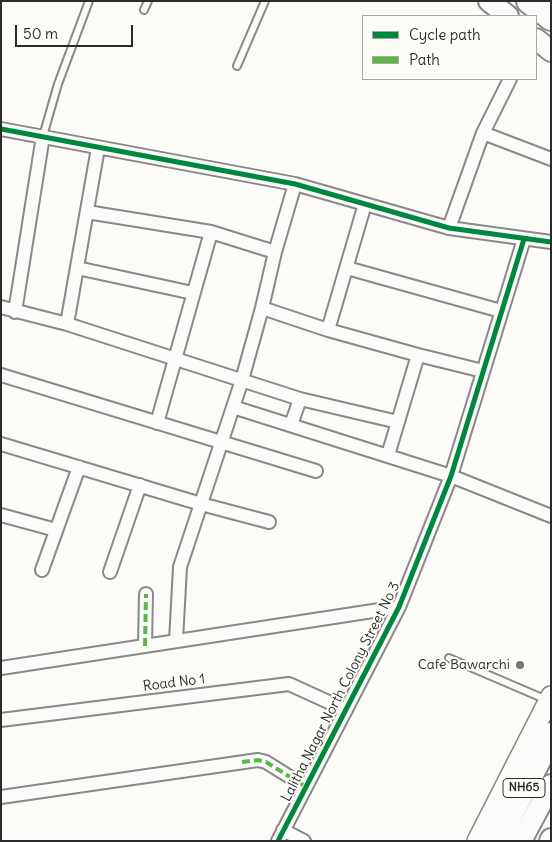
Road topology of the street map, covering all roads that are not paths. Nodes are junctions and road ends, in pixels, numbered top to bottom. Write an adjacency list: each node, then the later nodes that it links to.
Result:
1 (89, 1): 15 (lane)
2 (148, 1): 6 (lane)
3 (265, 1): 11 (lane)
4 (490, 1): 7 (main road)
5 (529, 1): 8 (highway)
6 (144, 10)
7 (507, 15)
8 (551, 18)
9 (537, 40): 10 (main road)
10 (551, 51)
11 (238, 66)
12 (510, 80): 14 (street)
13 (1, 129): 15 (street)
14 (483, 133): 17 (street); 21 (street)
15 (43, 136): 16 (street); 32 (street)
16 (98, 148): 18 (street); 20 (street)
17 (551, 159)
18 (295, 184): 19 (street); 25 (street)
19 (365, 204): 21 (street); 27 (street)
20 (87, 212): 22 (street); 26 (street)
21 (449, 228): 23 (street)
22 (210, 232): 25 (street); 28 (street)
23 (524, 238): 24 (street); 31 (street, Lalitha Nagar North Colony Street No 3)
24 (551, 242)
25 (275, 252): 30 (street)
26 (77, 268): 28 (street); 33 (street)
27 (347, 268): 31 (street); 34 (street)
28 (193, 293): 36 (street)
29 (1, 308): 32 (street)
30 (262, 308): 34 (street); 39 (street)
31 (501, 311): 37 (street, Lalitha Nagar North Colony Street No 3)
32 (15, 312): 33 (street)
33 (67, 324): 36 (street)
34 (328, 330): 35 (street)
35 (418, 355): 37 (street); 43 (street)
36 (174, 360): 39 (street); 42 (street)
37 (483, 371): 50 (street, Lalitha Nagar North Colony Street No 3)
38 (1, 375): 42 (street)
39 (242, 380): 40 (street); 41 (street)
40 (300, 399): 43 (street); 44 (street)
41 (233, 407): 44 (street); 45 (street)
42 (157, 422): 45 (street)
43 (398, 422): 47 (street)
44 (291, 425): 47 (street)
45 (222, 441): 49 (street); 52 (street)
46 (1, 444): 48 (street)
47 (388, 455): 50 (street)
48 (79, 467): 51 (street); 56 (street)
49 (316, 470)
50 (451, 476): 54 (street); 60 (street, Lalitha Nagar North Colony Street No 3)
51 (140, 485): 52 (street); 58 (street)
52 (201, 504): 55 (street); 61 (street)
53 (1, 515): 56 (street)
54 (551, 516)
55 (269, 522)
56 (56, 530): 57 (street)
57 (42, 570)
58 (110, 572)
59 (146, 594): 62 (street)
60 (399, 607): 61 (street); 66 (street, Lalitha Nagar North Colony Street No 3)
61 (176, 641): 62 (street)
62 (145, 646): 64 (street)
63 (449, 658): 65 (lane)
64 (1, 668)
65 (549, 698): 74 (street)
66 (346, 710): 67 (street, Road No 1); 70 (street, Lalitha Nagar North Colony Street No 3)
67 (1, 720)
68 (551, 735): 75 (highway, NH65)
69 (551, 786): 76 (main road)
70 (306, 787): 71 (street); 72 (street, Lalitha Nagar North Colony Street No 3)
71 (1, 797)
72 (280, 835): 73 (street)
73 (304, 841)
74 (477, 841)
75 (497, 841)
76 (521, 841)

